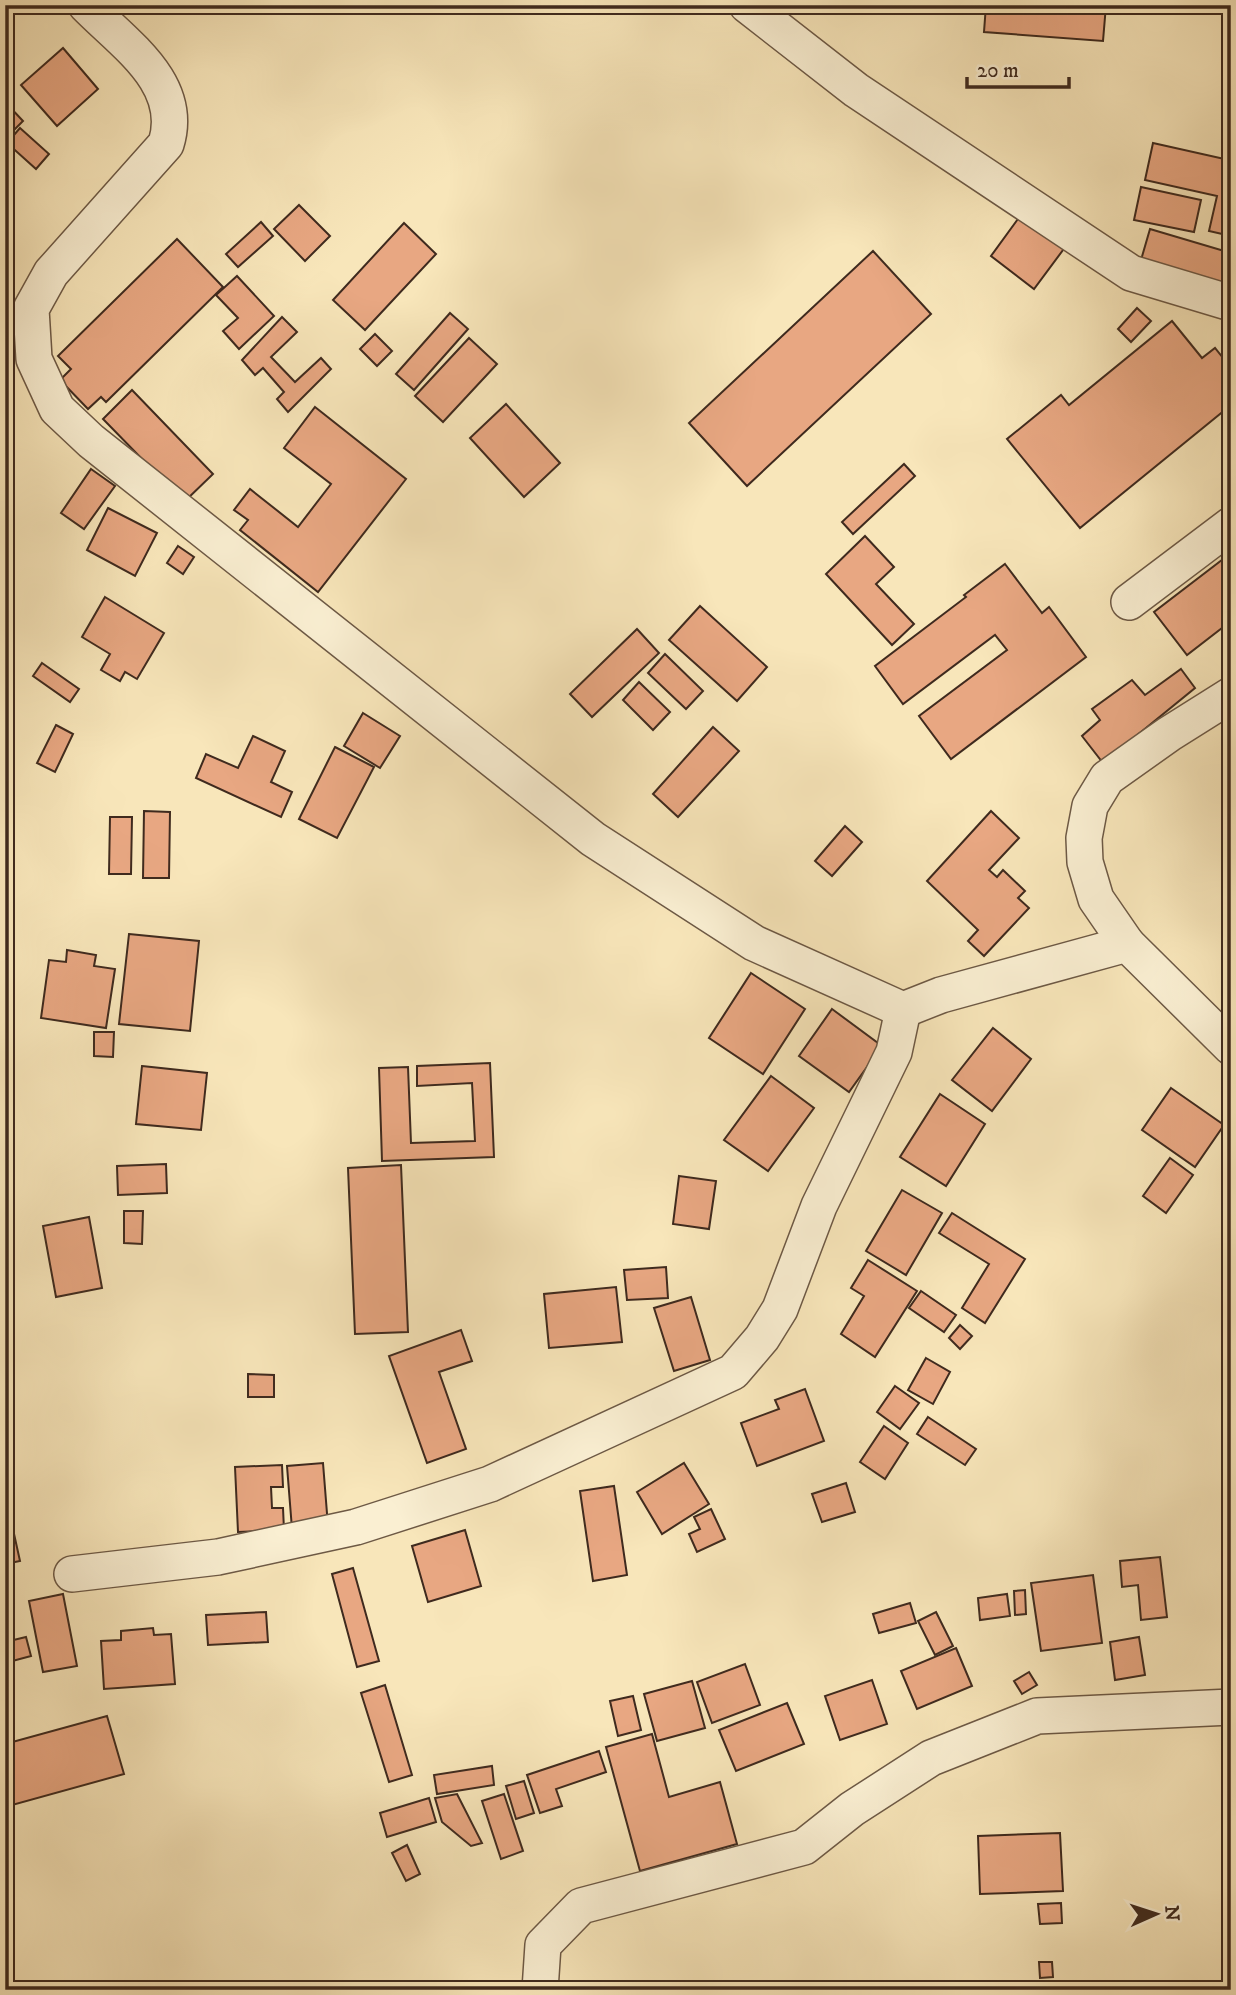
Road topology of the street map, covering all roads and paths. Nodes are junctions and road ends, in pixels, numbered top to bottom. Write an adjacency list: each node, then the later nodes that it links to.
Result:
1 (86, 5): 8 (street)
2 (747, 5): 3 (street)
3 (1231, 303)
4 (1231, 525): 5 (street)
5 (1129, 602)
6 (1231, 695): 7 (street)
7 (1126, 944): 8 (street); 9 (street)
8 (903, 1010): 10 (street)
9 (1231, 1046)
10 (72, 1574)
11 (1231, 1707): 12 (street)
12 (540, 1990)

